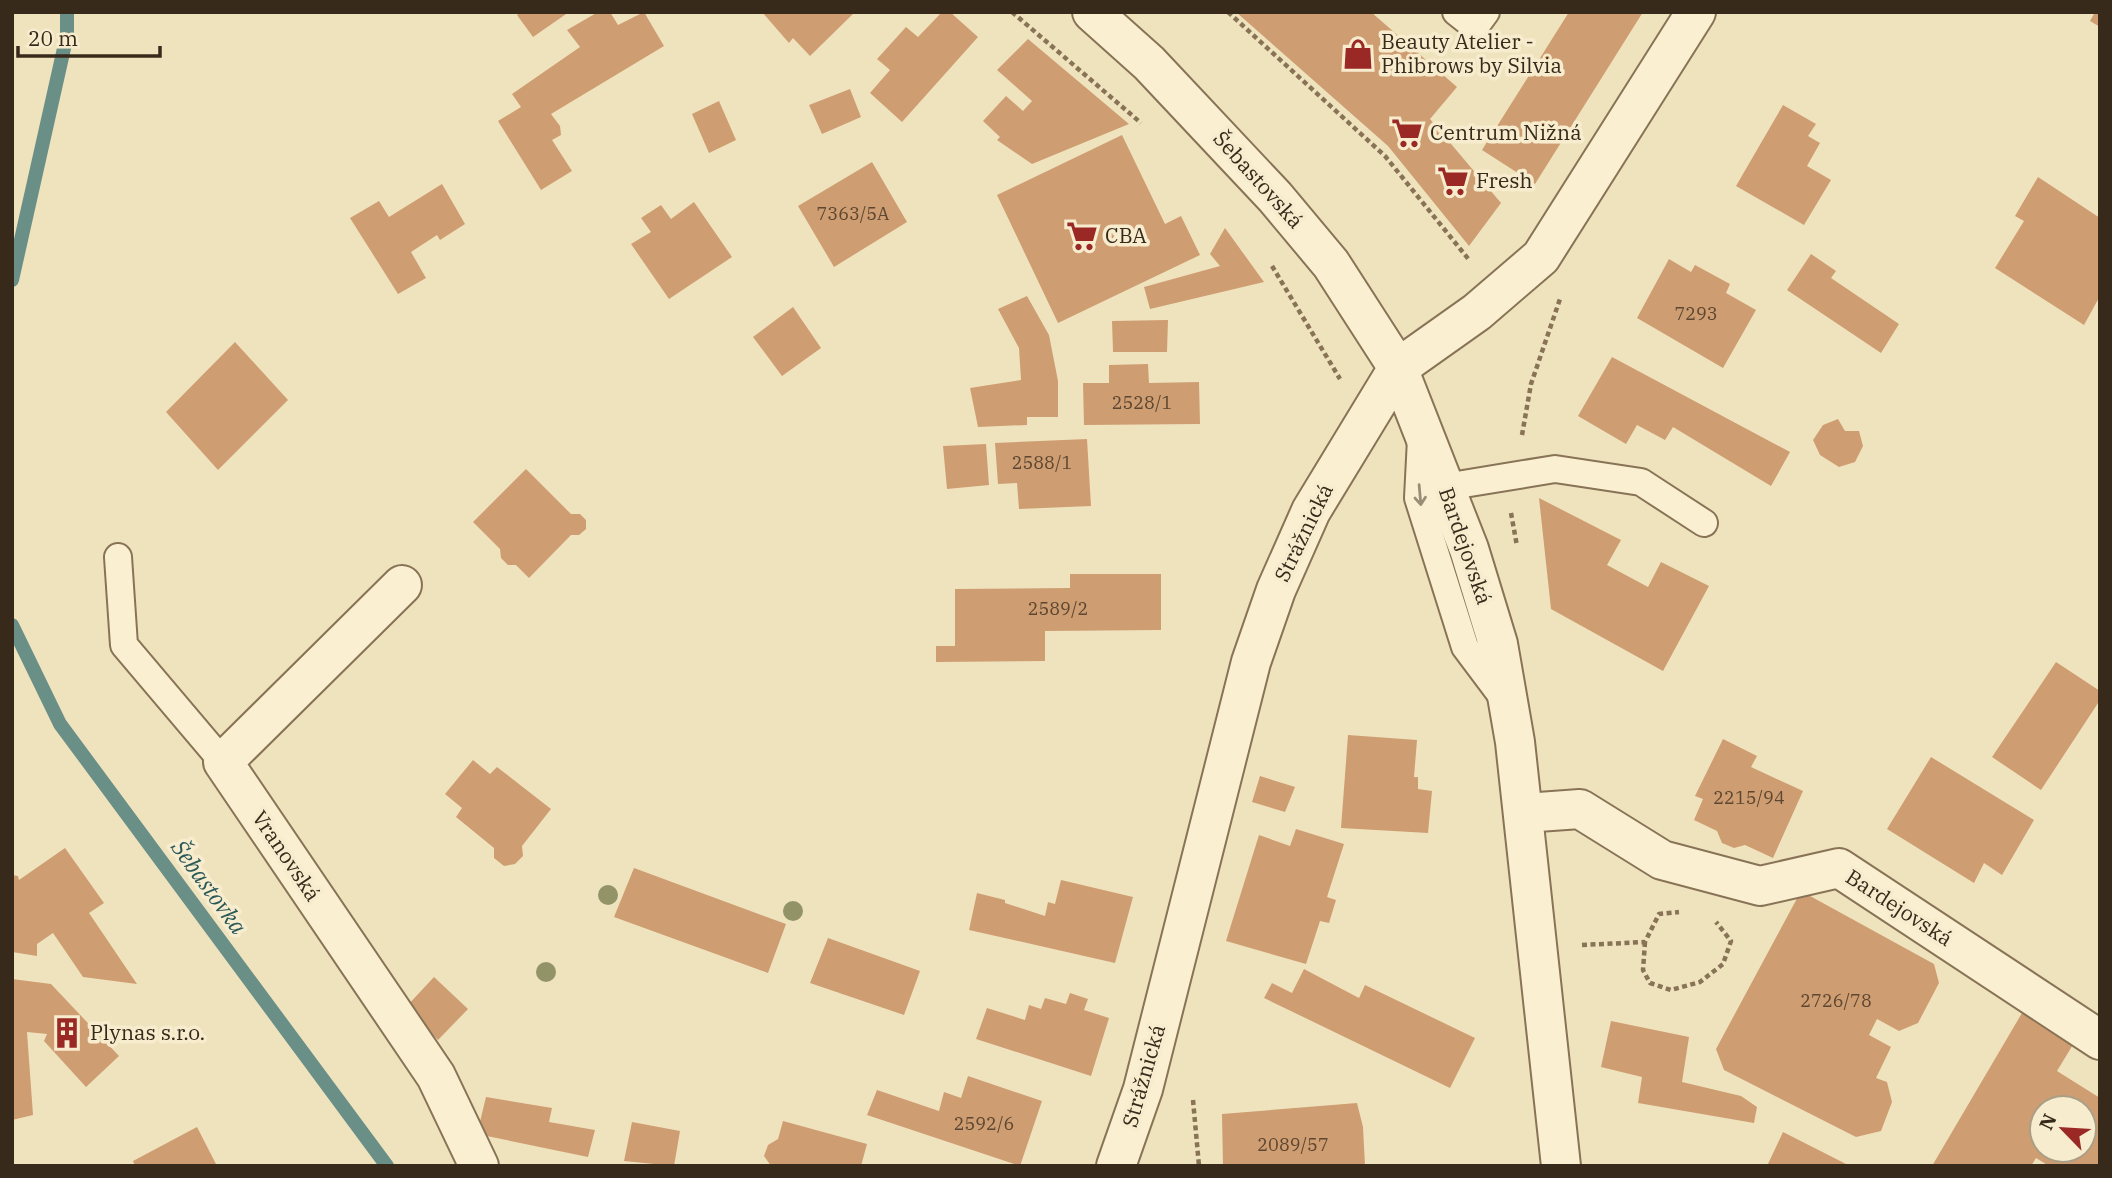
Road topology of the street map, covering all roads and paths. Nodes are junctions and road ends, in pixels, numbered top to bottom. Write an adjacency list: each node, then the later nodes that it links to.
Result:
1 (1012, 12): 7 (path)
2 (1092, 12): 11 (street, Šebastovská)
3 (1228, 12): 9 (path)
4 (1456, 12): 5 (lane)
5 (1486, 12)
6 (1696, 12): 11 (street, Strážnická)
7 (1149, 130)
8 (1269, 261): 12 (path)
9 (1475, 267)
10 (1562, 295): 14 (path)
11 (1398, 368): 12 (street, Strážnická); 13 (street, Bardejovská)
12 (1364, 424): 32 (street, Strážnická)
13 (1421, 427): 15 (street, Bardejovská); 20 (lane, one-way to 20)
14 (1515, 476): 15 (lane); 16 (lane); 18 (path)
15 (1445, 487): 20 (street, Bardejovská)
16 (1704, 523)
17 (118, 557): 21 (lane)
18 (1520, 559)
19 (402, 585): 21 (street)
20 (1509, 706): 22 (street, Bardejovská)
21 (223, 762): 31 (street, Vranovská)
22 (1523, 813): 29 (street, Bardejovská); 34 (street, Bardejovská)
23 (1690, 910): 26 (path)
24 (1709, 919): 26 (path)
25 (1580, 935): 27 (path)
26 (1645, 942): 27 (path)
27 (1581, 945): 28 (path)
28 (1582, 958)
29 (2100, 1040)
30 (1193, 1100): 33 (path)
31 (479, 1166)
32 (1116, 1166)
33 (1199, 1166)
34 (1561, 1166)

